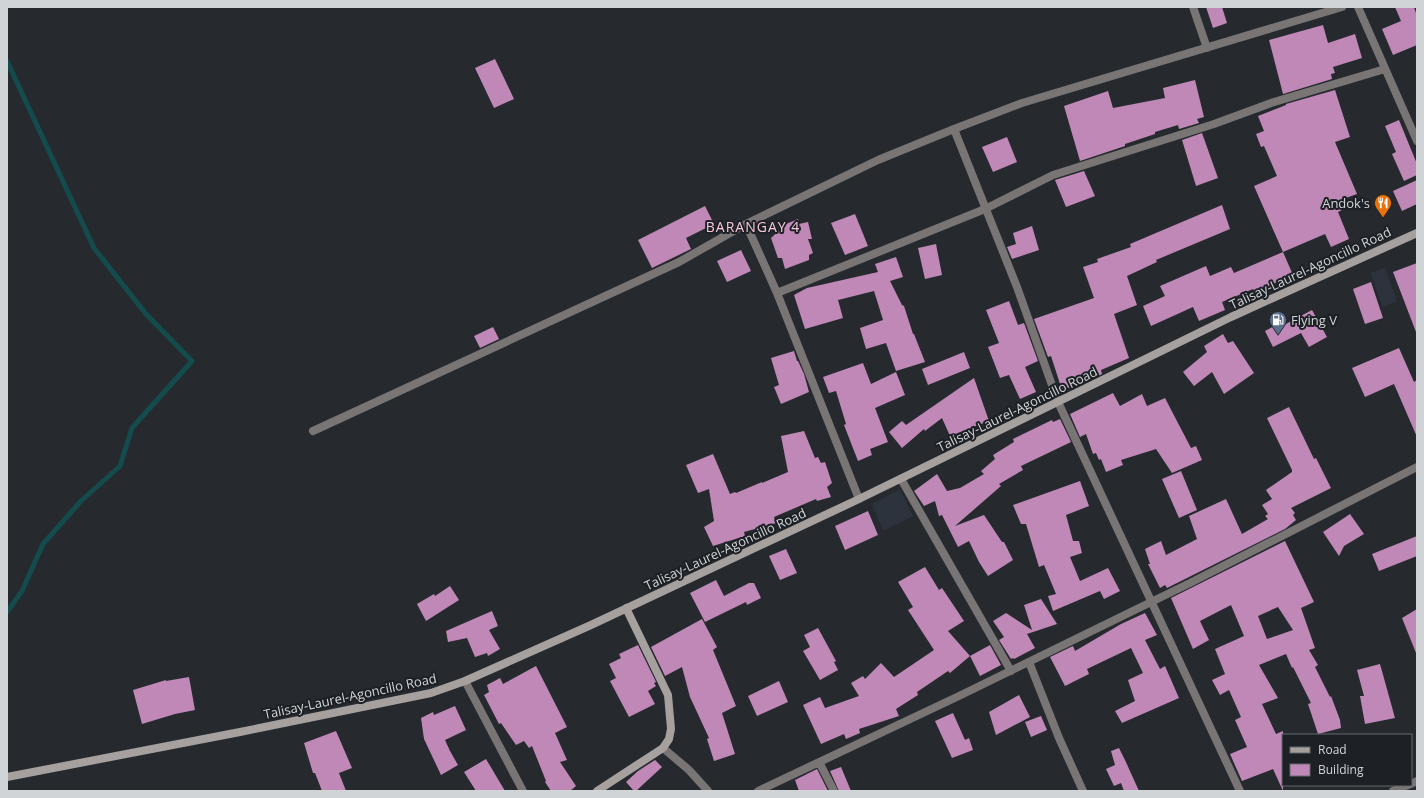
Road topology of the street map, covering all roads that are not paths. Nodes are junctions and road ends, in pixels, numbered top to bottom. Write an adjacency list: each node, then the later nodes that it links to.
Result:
1 (1193, 7): 4 (street)
2 (1342, 7): 4 (street)
3 (1358, 7): 5 (street)
4 (1207, 48): 6 (street)
5 (1385, 68): 7 (street); 8 (street)
6 (954, 129): 8 (street); 9 (street)
7 (1417, 141)
8 (985, 209): 11 (street); 12 (street)
9 (746, 224): 11 (street); 13 (street)
10 (1417, 233): 12 (main road, Talisay-Laurel-Agoncillo Road)
11 (777, 293): 16 (street)
12 (1058, 402): 15 (main road, Talisay-Laurel-Agoncillo Road); 17 (street)
13 (314, 431)
14 (1417, 467): 17 (street)
15 (901, 479): 16 (main road, Talisay-Laurel-Agoncillo Road); 20 (street)
16 (859, 499): 18 (main road, Talisay-Laurel-Agoncillo Road)
17 (1151, 602): 19 (street); 32 (street)
18 (626, 608): 21 (main road, Talisay-Laurel-Agoncillo Road); 22 (main road)
19 (1029, 662): 20 (street); 31 (street)
20 (1011, 671): 23 (street)
21 (465, 682): 24 (main road, Talisay-Laurel-Agoncillo Road); 26 (street)
22 (663, 748): 27 (main road); 28 (street)
23 (819, 762): 29 (street); 30 (street)
24 (7, 777)
25 (1406, 786): 33 (street)
26 (523, 791)
27 (597, 791)
28 (708, 791)
29 (758, 791)
30 (834, 791)
31 (1083, 791)
32 (1240, 791)
33 (1393, 791)

